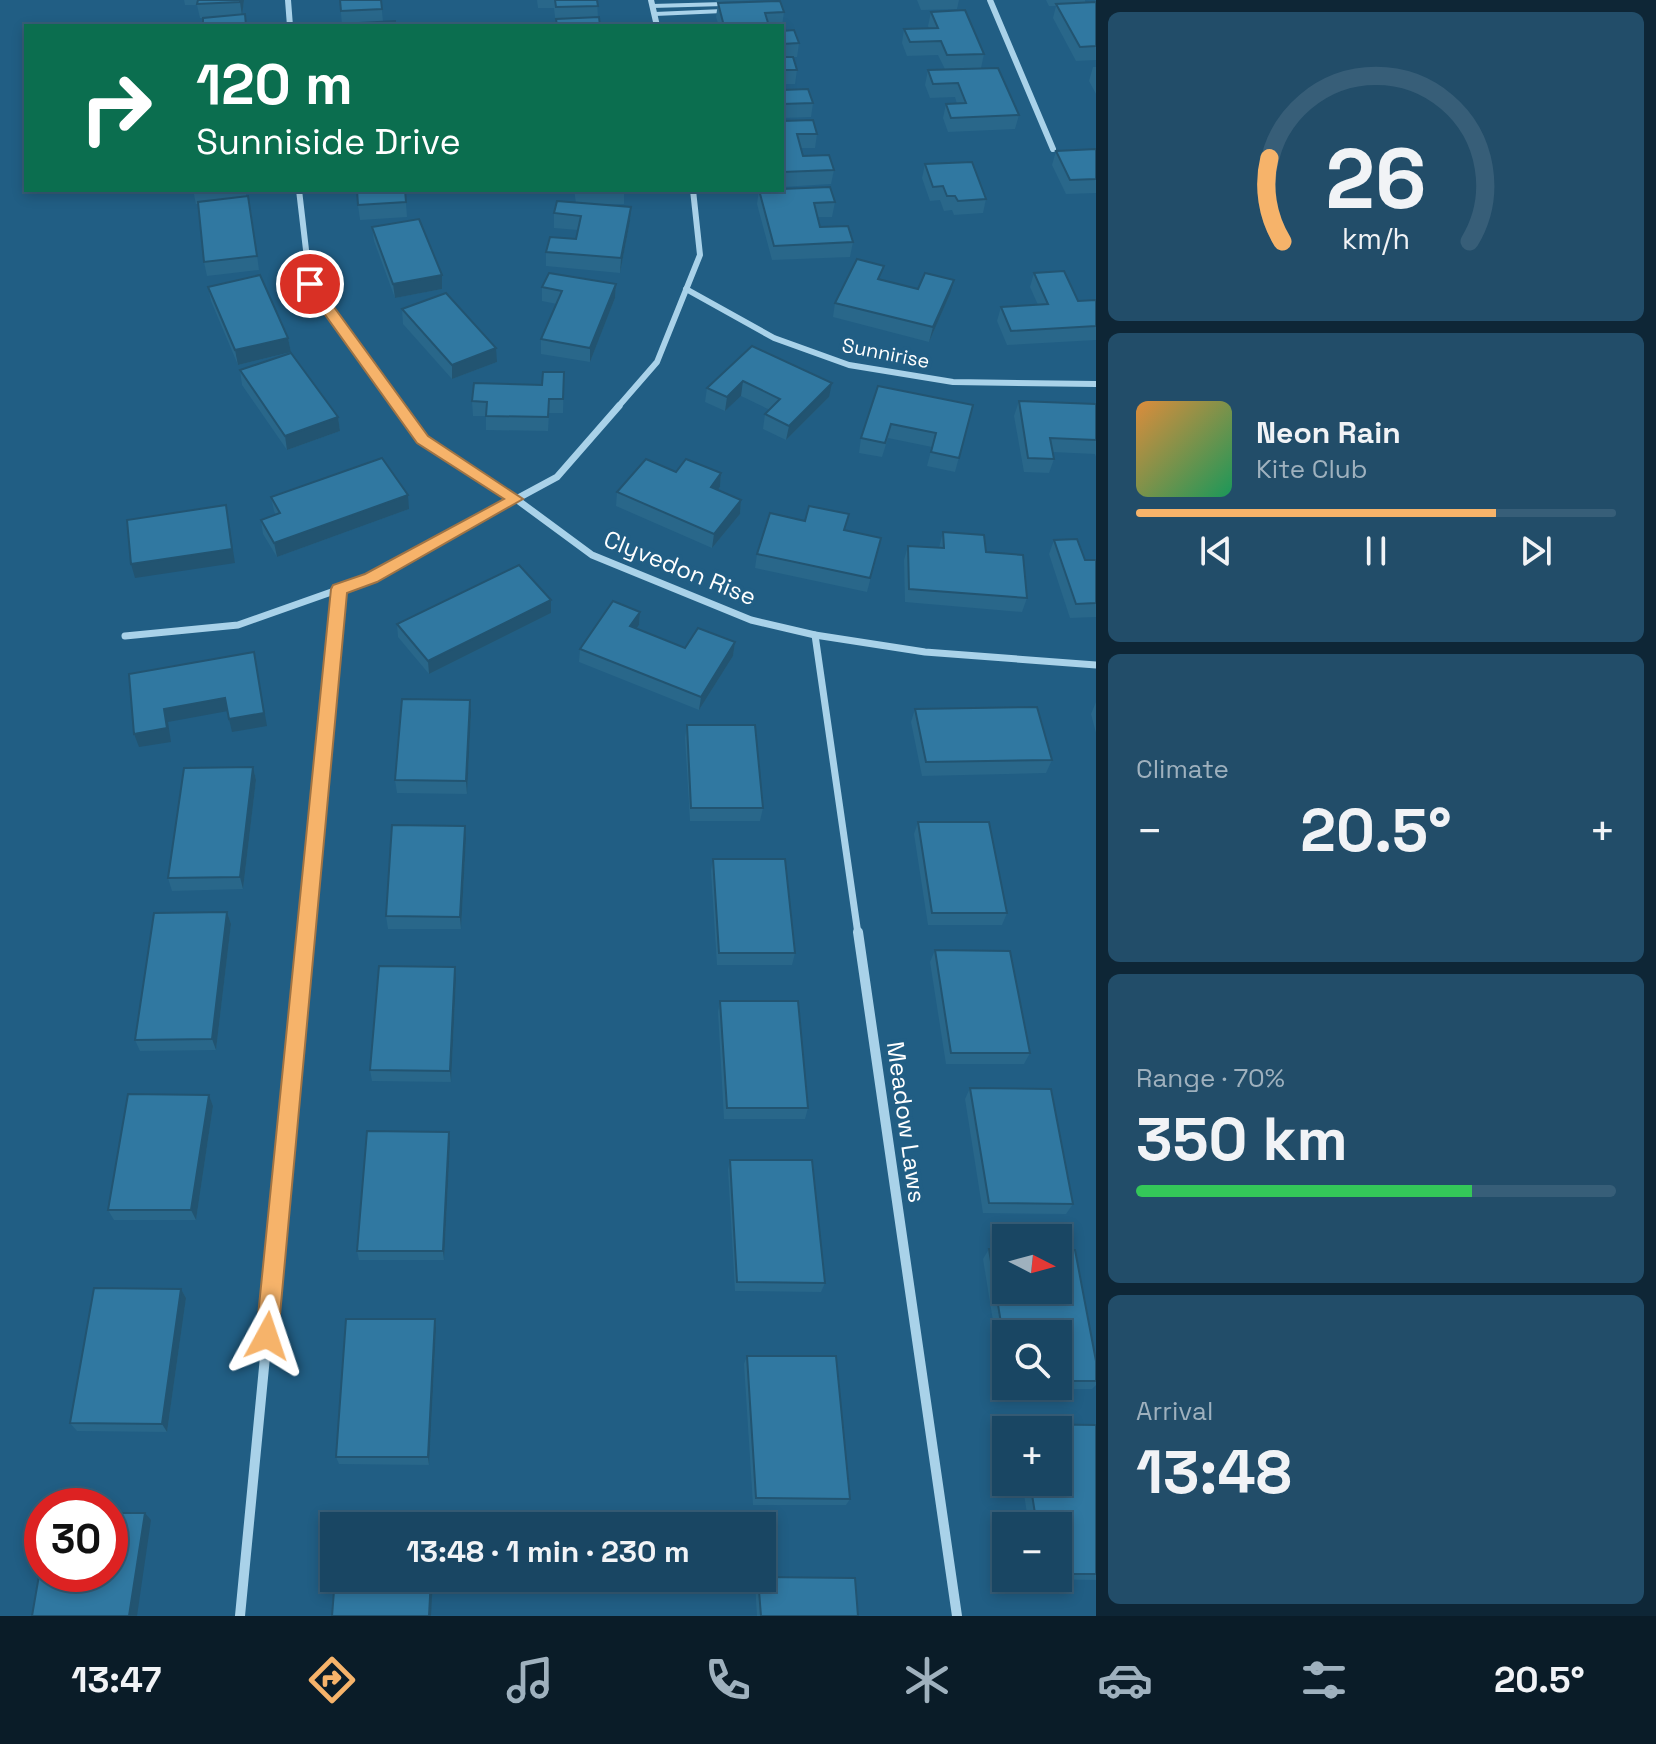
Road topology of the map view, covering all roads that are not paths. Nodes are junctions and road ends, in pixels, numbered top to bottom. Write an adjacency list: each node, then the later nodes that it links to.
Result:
1 (288, 0): 7 (street)
2 (990, 0): 9 (street)
3 (651, 3): 4 (lane); 6 (street)
4 (738, 3)
5 (737, 10): 6 (lane)
6 (655, 14): 8 (street)
7 (290, 24)
8 (657, 24)
9 (1053, 149)
10 (299, 192): 14 (street, Clyvedon Rise)
11 (693, 192): 12 (street)
12 (686, 289): 13 (street, Sunnirise); 14 (street)
13 (1096, 384)
14 (516, 499): 15 (street); 16 (street, Clyvedon Rise)
15 (339, 589): 17 (street); 19 (street)
16 (815, 635): 18 (street, Clyvedon Rise); 20 (street, Meadow Laws)
17 (125, 636)
18 (1096, 665)
19 (240, 1616)
20 (957, 1616)

